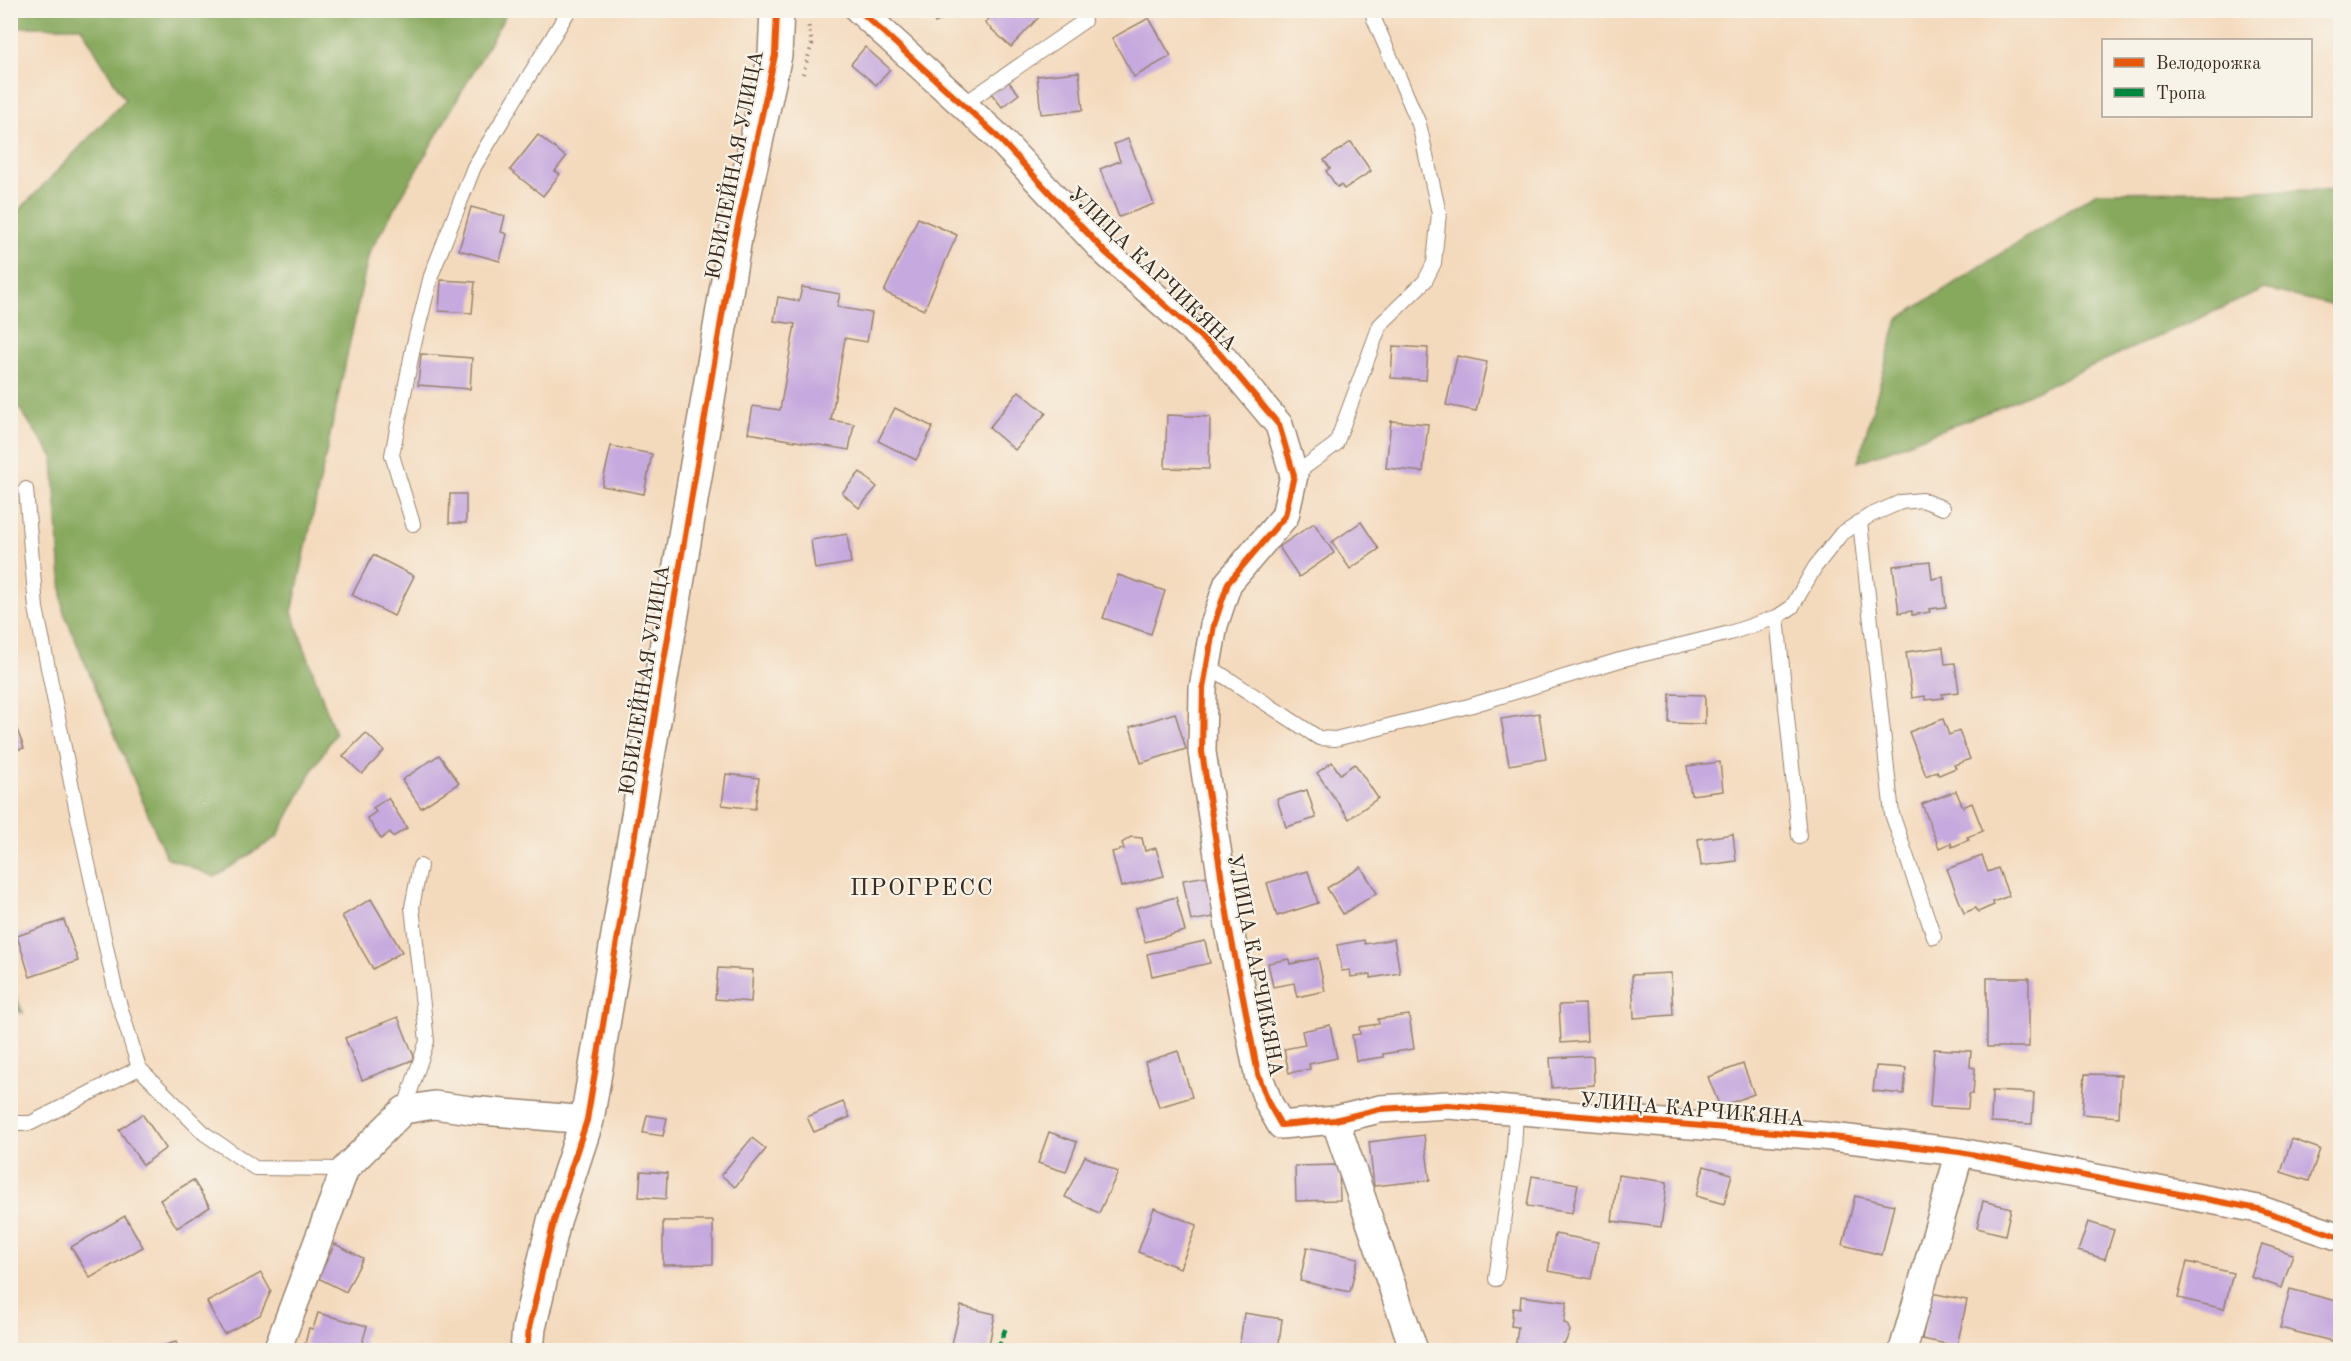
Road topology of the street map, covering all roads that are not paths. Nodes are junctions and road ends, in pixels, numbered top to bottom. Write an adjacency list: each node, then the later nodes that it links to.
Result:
1 (569, 10): 11 (lane)
2 (777, 10): 20 (street, ЮБИЛЕЙНАЯ УЛИЦА)
3 (859, 10): 6 (street, УЛИЦА КАРЧИКЯНА)
4 (1372, 10): 7 (lane)
5 (1084, 21): 6 (lane)
6 (964, 104): 7 (street, УЛИЦА КАРЧИКЯНА)
7 (1294, 475): 13 (street, УЛИЦА КАРЧИКЯНА)
8 (26, 489): 17 (lane)
9 (1943, 508): 10 (lane)
10 (1860, 522): 12 (lane); 16 (lane)
11 (413, 524)
12 (1777, 617): 13 (lane); 14 (lane)
13 (1207, 665): 21 (street, УЛИЦА КАРЧИКЯНА)
14 (1799, 836)
15 (420, 866): 18 (lane)
16 (1934, 937)
17 (139, 1068): 22 (lane); 24 (lane)
18 (404, 1110): 20 (street); 24 (street)
19 (1516, 1111): 21 (street, УЛИЦА КАРЧИКЯНА); 23 (street, УЛИЦА КАРЧИКЯНА); 26 (lane)
20 (587, 1120): 29 (street, ЮБИЛЕЙНАЯ УЛИЦА)
21 (1335, 1120): 27 (street)
22 (10, 1123)
23 (1960, 1152): 25 (street, УЛИЦА КАРЧИКЯНА); 32 (street)
24 (345, 1169): 28 (street)
25 (2340, 1238)
26 (1496, 1279)
27 (1401, 1314): 30 (street); 31 (street)
28 (277, 1350)
29 (527, 1350)
30 (1397, 1350)
31 (1414, 1350)
32 (1903, 1350)

